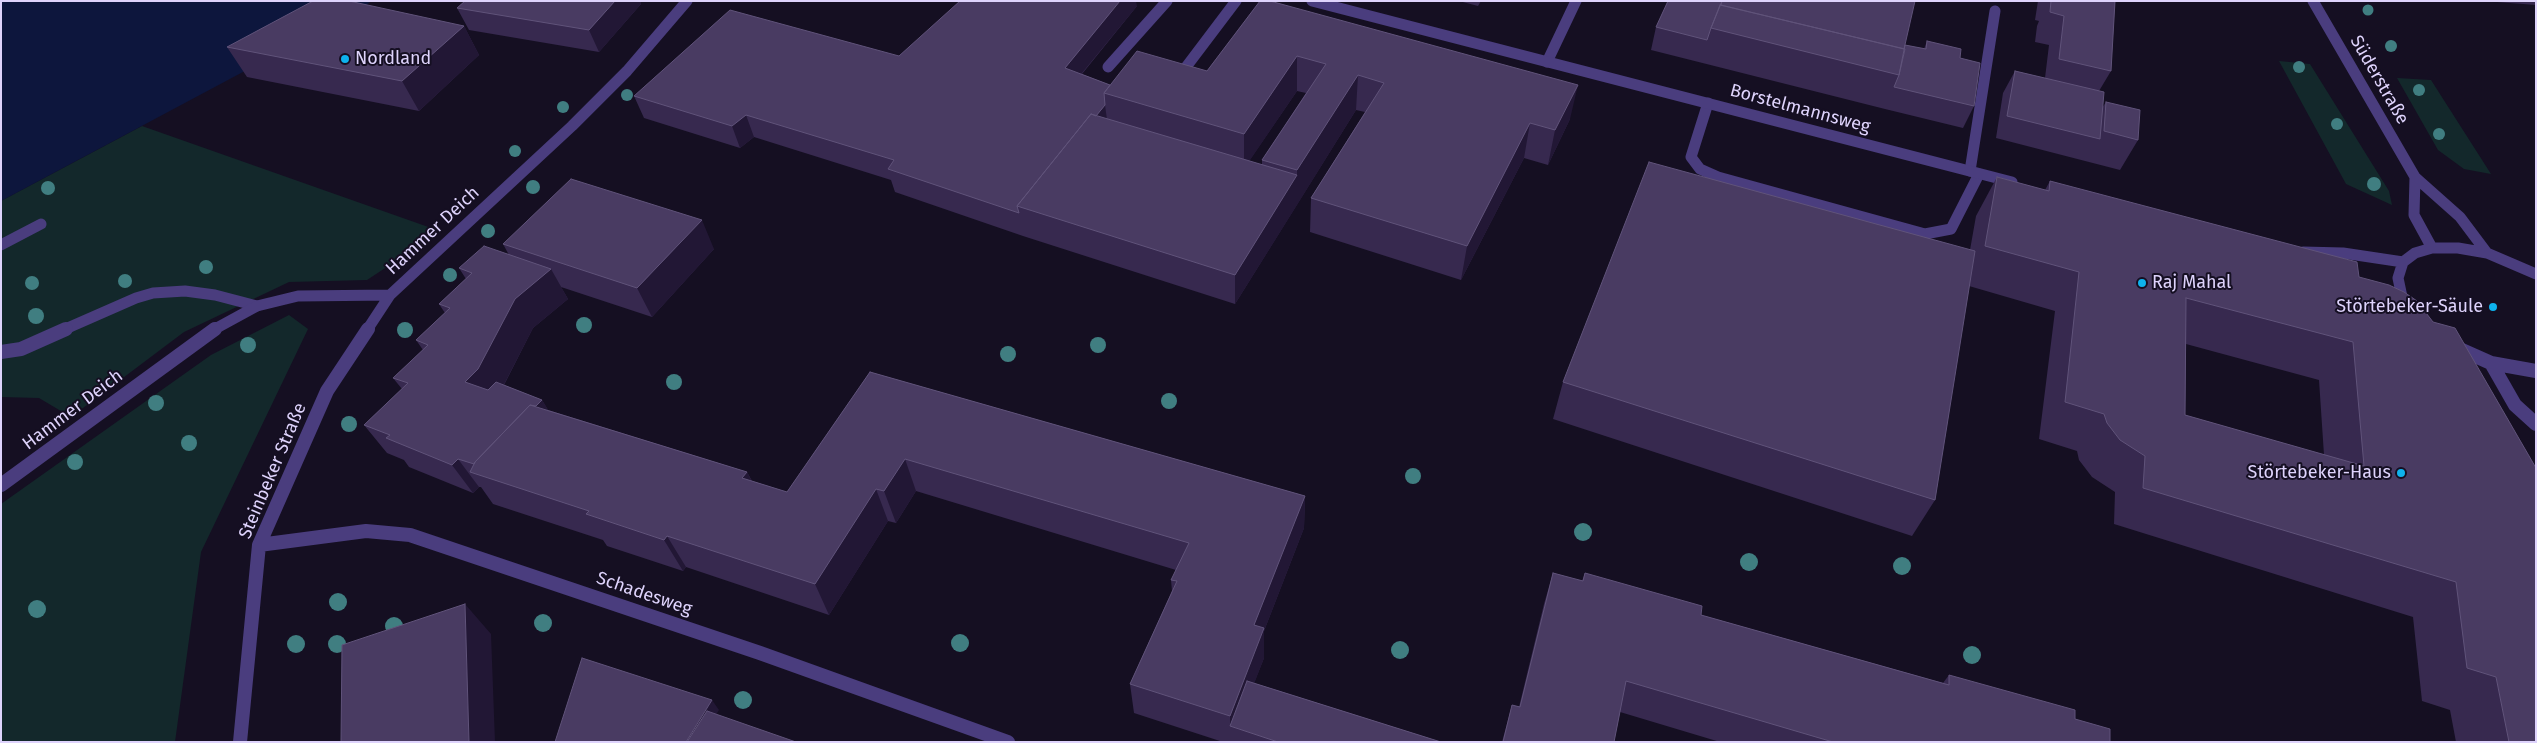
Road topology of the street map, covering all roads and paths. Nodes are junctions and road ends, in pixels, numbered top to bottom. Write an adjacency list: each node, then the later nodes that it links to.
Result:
1 (687, 1): 23 (street, Hammer Deich)
2 (1167, 1): 9 (street)
3 (1236, 1): 10 (street)
4 (1312, 1): 8 (street, Borstelmannsweg)
5 (1576, 1): 8 (street)
6 (2312, 1): 13 (street, Süderstraße)
7 (1995, 11): 12 (street)
8 (1547, 62): 11 (street, Borstelmannsweg)
9 (1108, 67)
10 (1173, 84)
11 (1708, 103): 12 (street, Borstelmannsweg); 12 (street)
12 (1974, 173): 14 (street, Borstelmannsweg)
13 (2415, 177): 17 (street); 18 (street, Süderstraße)
14 (2027, 186)
15 (42, 224): 16 (street)
16 (1, 245)
17 (2432, 248): 18 (street); 19 (street)
18 (2487, 253): 21 (street)
19 (2403, 262): 20 (street); 24 (street)
20 (2313, 266)
21 (2536, 274)
22 (2384, 292): 24 (street)
23 (390, 295): 25 (street, Hammer Deich); 33 (street, Steinbeker Straße)
24 (2402, 297): 26 (street)
25 (257, 306): 28 (street); 32 (street, Hammer Deich)
26 (2415, 316)
27 (2442, 339): 29 (street)
28 (1, 352)
29 (2491, 363): 30 (street); 31 (street)
30 (2536, 371)
31 (2536, 424)
32 (1, 486)
33 (260, 545): 34 (street, Steinbeker Straße); 35 (street, Schadesweg)
34 (240, 742)
35 (1008, 742)

